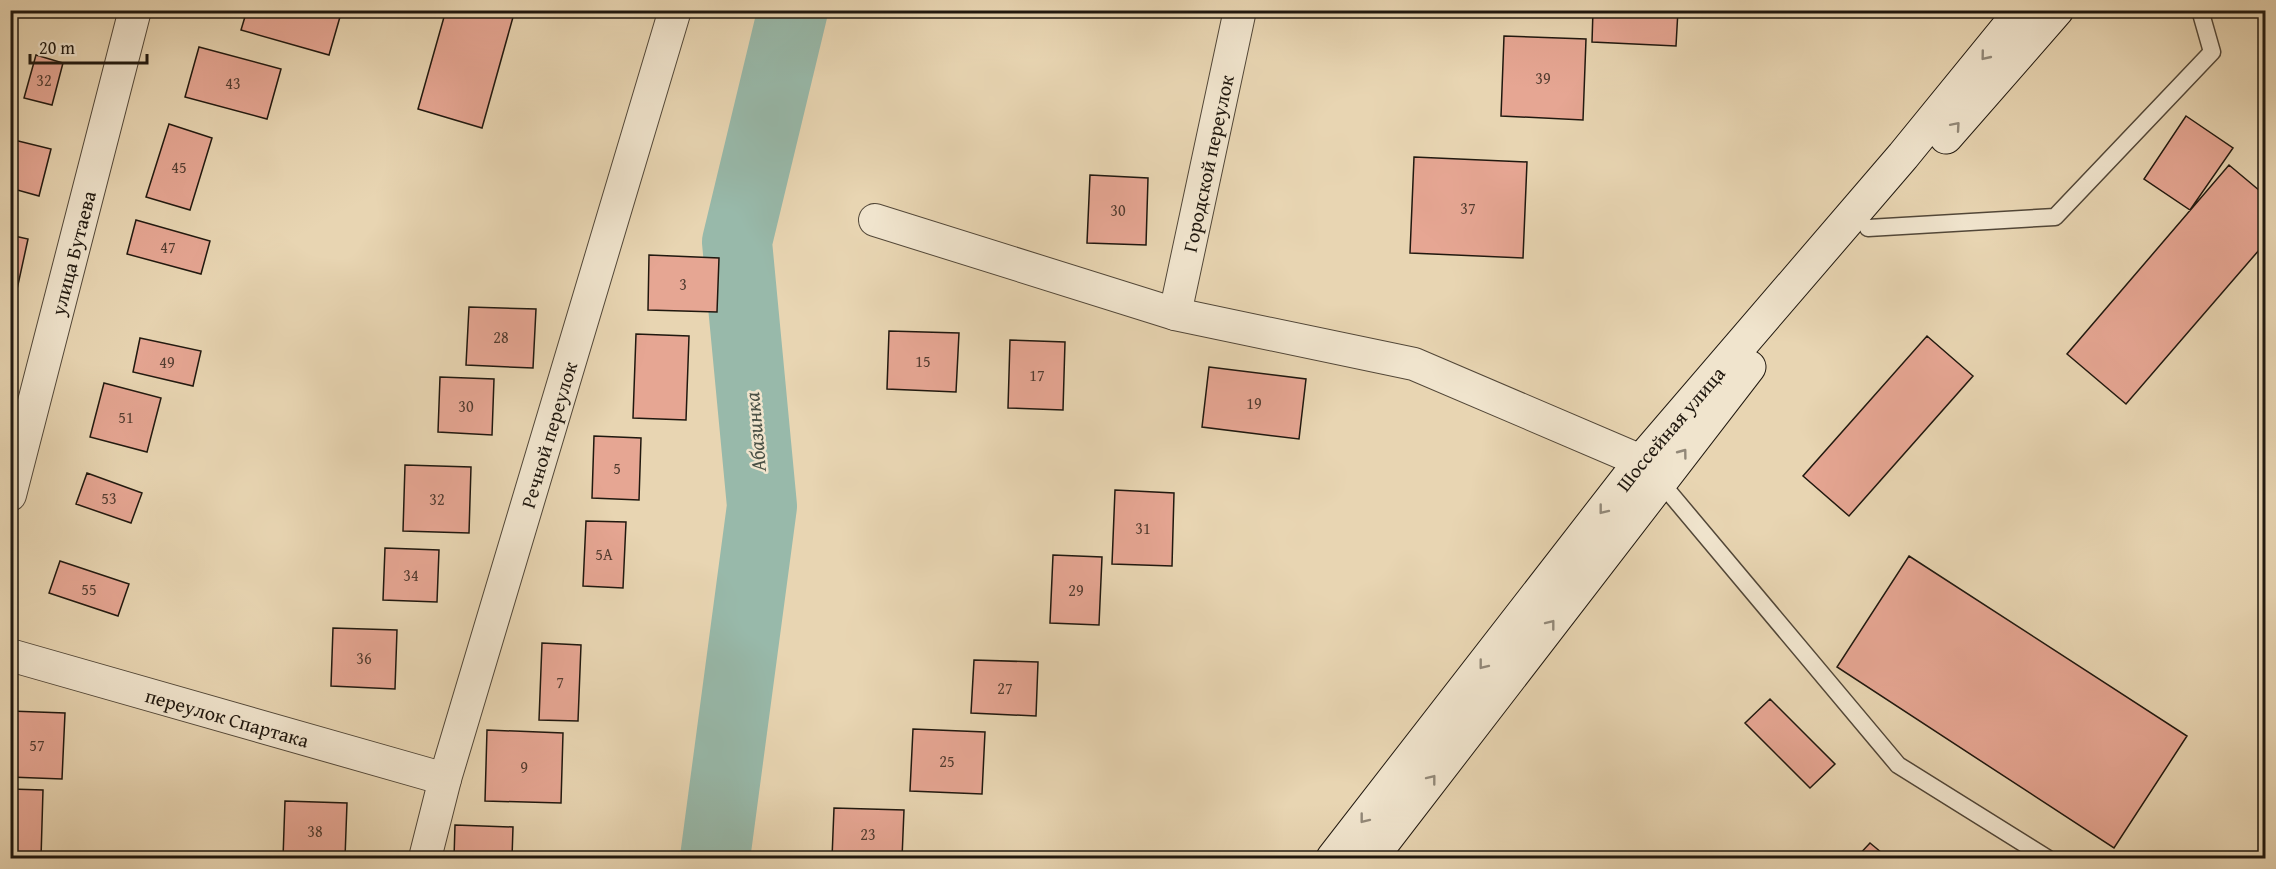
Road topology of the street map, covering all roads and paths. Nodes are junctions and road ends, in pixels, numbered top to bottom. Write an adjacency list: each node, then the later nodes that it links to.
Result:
1 (135, 10): 11 (street, улица Бутаева)
2 (675, 10): 13 (street, Речной переулок)
3 (1240, 10): 9 (street, Городской переулок)
4 (2022, 10): 10 (main road, Шоссейная улица, one-way to 10)
5 (2056, 10): 8 (main road, Шоссейная улица, one-way to 5)
6 (2200, 10): 8 (lane)
7 (875, 220): 9 (street)
8 (1868, 228): 10 (main road, Шоссейная улица, one-way to 8)
9 (1176, 314): 10 (street)
10 (1651, 472): 15 (main road, Шоссейная улица, one-way to 15); 16 (main road, Шоссейная улица, one-way to 10); 17 (lane)
11 (10, 495)
12 (10, 655): 13 (street, переулок Спартака)
13 (445, 779): 14 (street, Речной переулок)
14 (425, 858)
15 (1333, 858)
16 (1371, 858)
17 (2047, 858)

